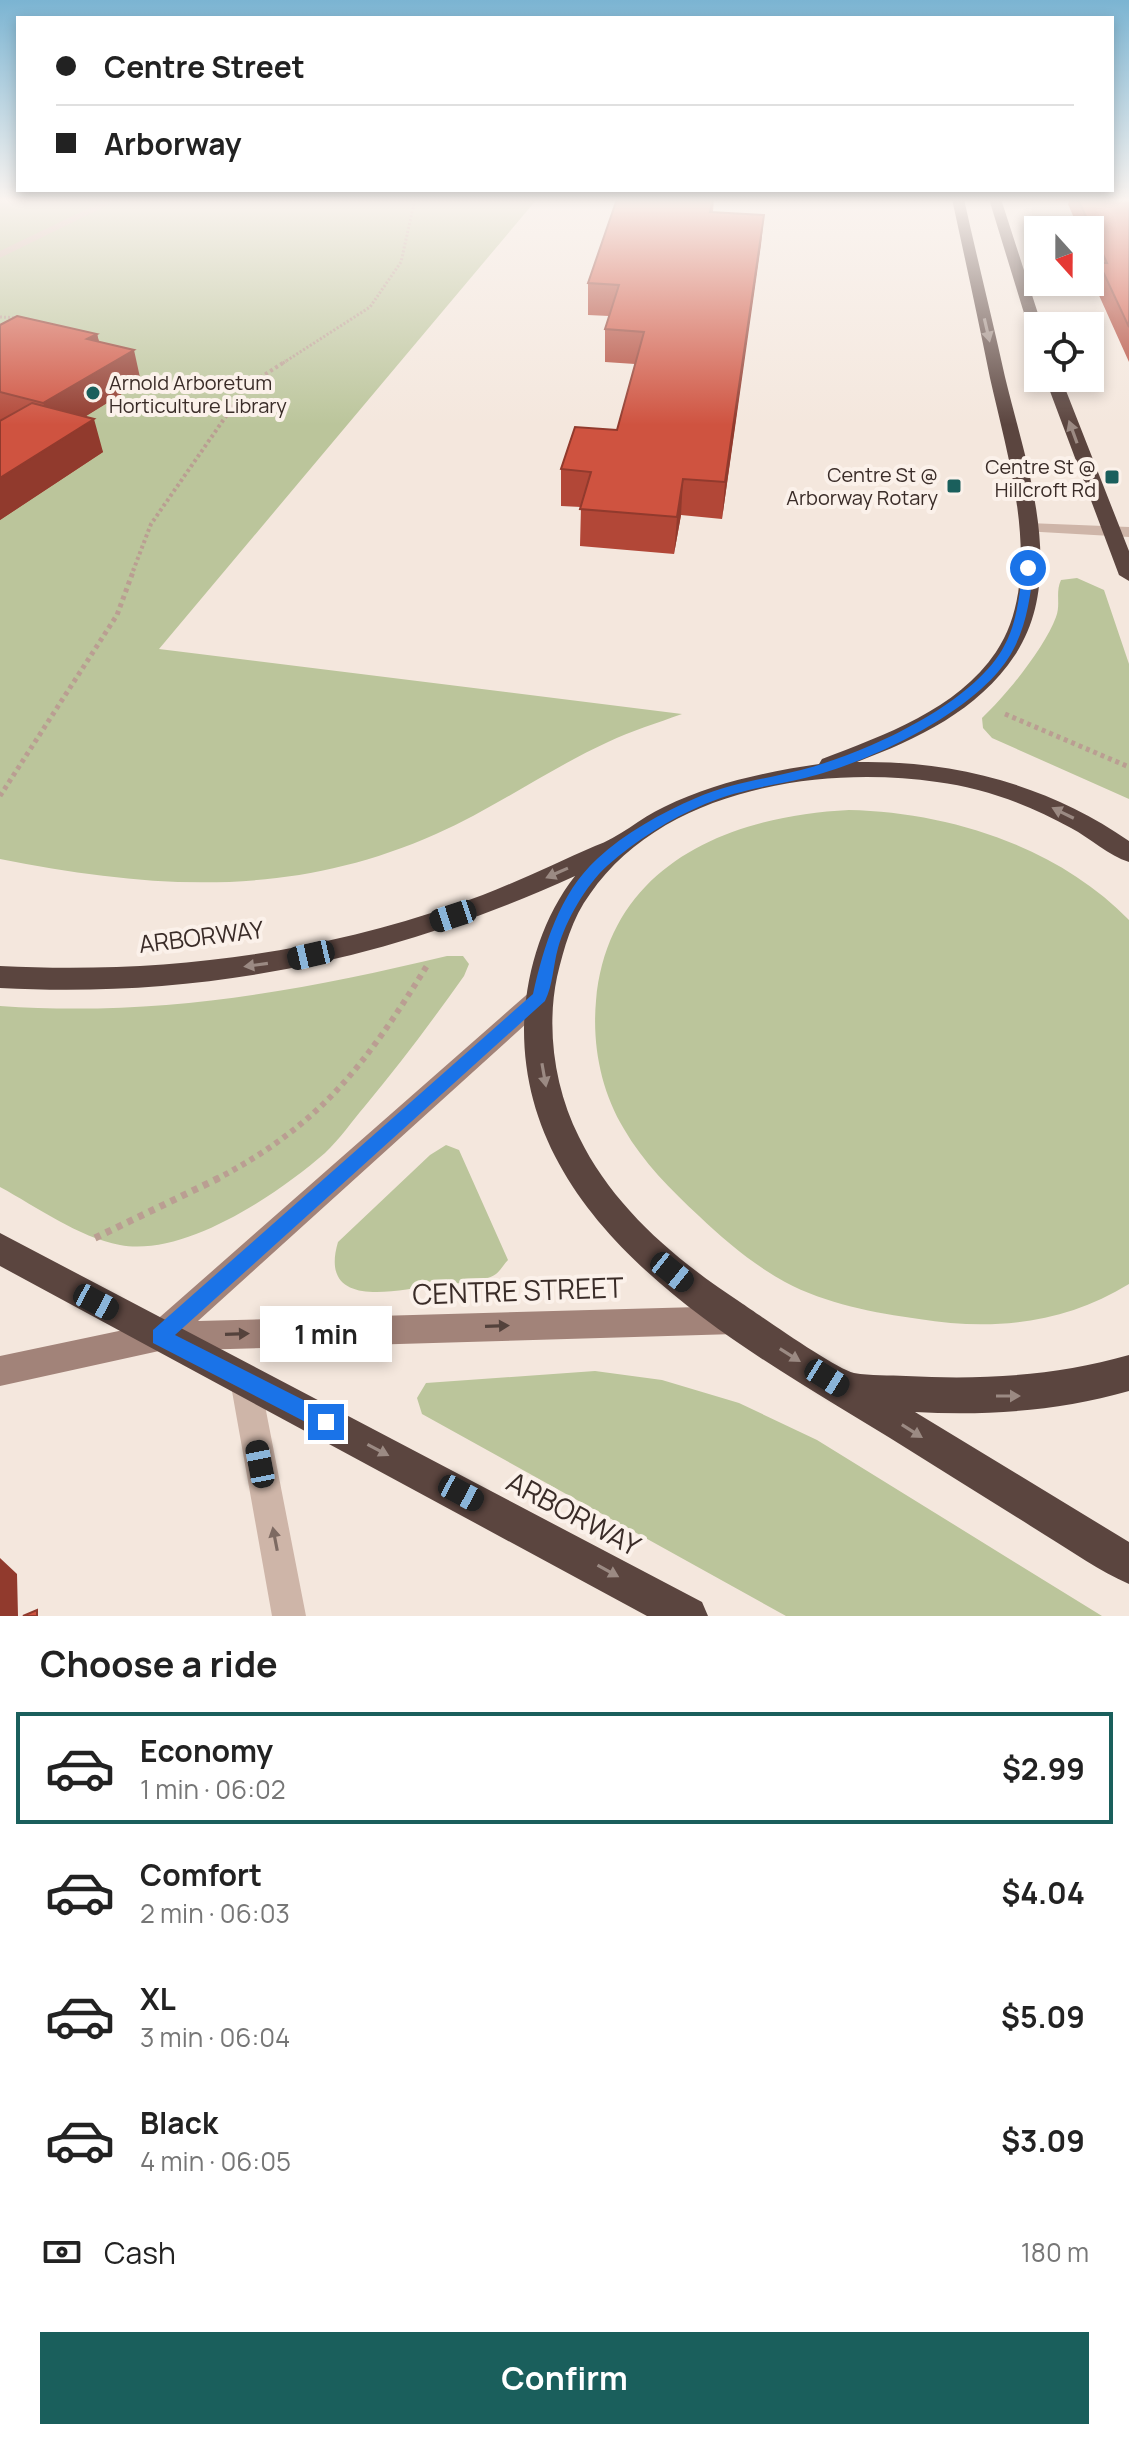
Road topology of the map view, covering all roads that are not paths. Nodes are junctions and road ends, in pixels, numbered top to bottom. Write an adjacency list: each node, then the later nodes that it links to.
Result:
1 (975, 274): 5 (highway, CENTRE STREET, one-way to 5)
2 (1019, 274): 3 (highway)
3 (1030, 312)
4 (1059, 392): 6 (highway, one-way to 4)
5 (1028, 528): 6 (street); 8 (highway, CENTRE STREET)
6 (1120, 531): 7 (highway)
7 (1129, 574)
8 (805, 774): 9 (highway, CENTRE STREET); 10 (highway, CENTRE STREET, one-way to 8)
9 (629, 842): 11 (highway, ARBORWAY, one-way to 11); 12 (highway, CENTRE STREET)
10 (1129, 853)
11 (0, 977)
12 (540, 997): 14 (highway, CENTRE STREET, one-way to 14); 15 (main road, CENTRE STREET)
13 (0, 1249): 15 (highway, ARBORWAY)
14 (735, 1320): 15 (main road, CENTRE STREET, one-way to 14); 19 (highway, CENTRE STREET, one-way to 19)
15 (159, 1337): 16 (main road, CENTRE STREET); 18 (highway, ARBORWAY)
16 (0, 1371)
17 (1129, 1373): 19 (highway, one-way to 17)
18 (245, 1380): 21 (street, one-way to 18); 22 (highway, ARBORWAY, one-way to 22)
19 (846, 1390): 20 (highway, one-way to 20)
20 (1129, 1564)
21 (289, 1616)
22 (688, 1616)

